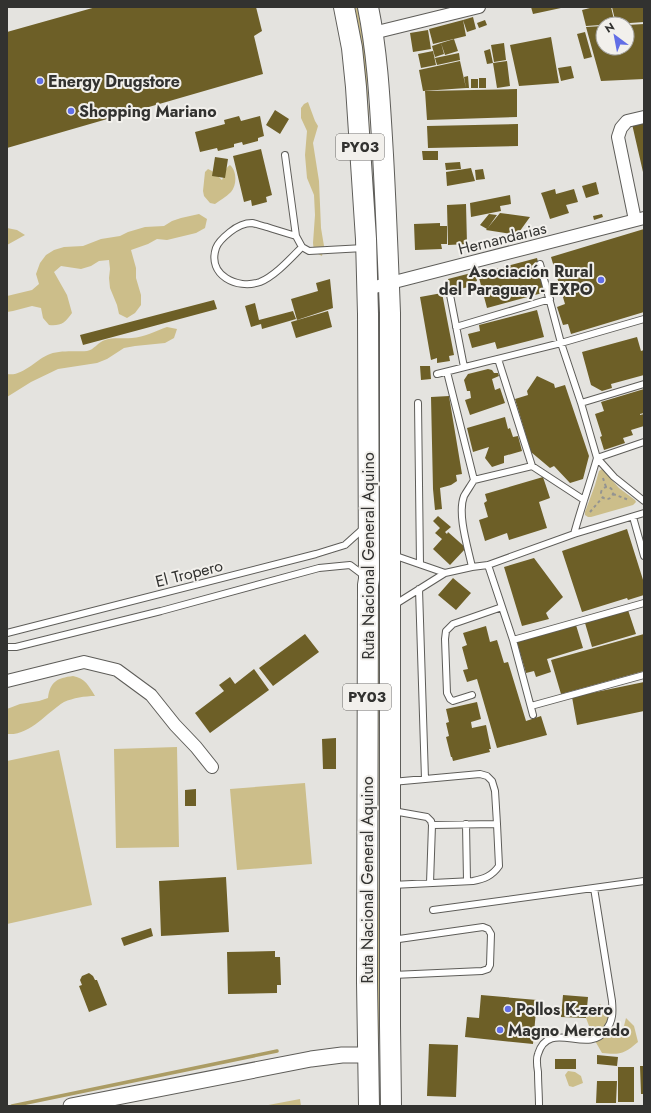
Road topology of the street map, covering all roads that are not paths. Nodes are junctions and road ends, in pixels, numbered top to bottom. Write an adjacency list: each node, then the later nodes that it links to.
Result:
1 (344, 7): 11 (highway, Ruta Nacional General Aquino / PY03)
2 (368, 7): 5 (highway, Ruta Nacional General Aquino / PY03)
3 (479, 7): 4 (street)
4 (458, 9): 5 (street)
5 (373, 33): 13 (highway, Ruta Nacional General Aquino / PY03)
6 (644, 117): 8 (street)
7 (285, 154): 9 (lane)
8 (639, 219): 13 (street, Hernandarias)
9 (296, 236): 10 (lane); 10 (lane)
10 (302, 247): 11 (lane)
11 (366, 248): 14 (highway, Ruta Nacional General Aquino / PY03)
12 (540, 264): 16 (lane)
13 (389, 283): 14 (street, Hernandarias); 37 (highway, Ruta Nacional General Aquino / PY03)
14 (367, 289): 35 (highway, Ruta Nacional General Aquino / PY03)
15 (450, 295): 18 (lane)
16 (550, 299): 18 (lane); 19 (lane)
17 (644, 319): 19 (lane)
18 (456, 327): 21 (lane)
19 (561, 342): 20 (lane); 26 (lane)
20 (498, 359): 21 (lane); 29 (lane)
21 (464, 367): 22 (lane)
22 (447, 372): 23 (lane); 30 (lane)
23 (437, 374)
24 (644, 384): 26 (lane)
25 (418, 403): 39 (lane)
26 (581, 403): 28 (lane)
27 (644, 442): 28 (lane)
28 (597, 458): 31 (lane); 32 (lane)
29 (532, 466): 30 (lane); 31 (lane)
30 (474, 480): 41 (lane)
31 (584, 500): 36 (lane)
32 (644, 501)
33 (644, 513): 34 (lane)
34 (633, 517): 36 (lane); 38 (lane)
35 (369, 523): 43 (highway, Ruta Nacional General Aquino / PY03); 48 (lane, El Tropero)
36 (574, 534): 40 (lane)
37 (390, 554): 39 (lane); 46 (highway, Ruta Nacional General Aquino / PY03)
38 (644, 556)
39 (420, 564): 42 (lane)
40 (488, 565): 41 (lane); 47 (lane)
41 (472, 567): 42 (lane)
42 (444, 573): 44 (lane)
43 (369, 579): 50 (lane, El Tropero); 71 (highway, Ruta Nacional General Aquino / PY03)
44 (419, 589): 46 (lane); 57 (lane)
45 (644, 603): 49 (lane)
46 (390, 607): 58 (highway, Ruta Nacional General Aquino / PY03)
47 (502, 608): 49 (lane); 53 (lane)
48 (7, 633)
49 (512, 640): 54 (lane)
50 (7, 647)
51 (644, 675): 54 (lane)
52 (7, 681): 56 (street)
53 (472, 695)
54 (531, 706): 55 (lane)
55 (533, 715)
56 (212, 767)
57 (425, 779): 58 (lane); 61 (lane)
58 (390, 783): 59 (highway, Ruta Nacional General Aquino / PY03)
59 (390, 810): 62 (lane); 66 (highway, Ruta Nacional General Aquino / PY03)
60 (466, 824): 61 (lane); 62 (lane); 63 (lane)
61 (497, 824): 63 (lane)
62 (432, 825): 65 (lane)
63 (467, 881): 65 (lane)
64 (644, 881): 67 (lane)
65 (430, 883): 66 (lane)
66 (390, 885): 69 (highway, Ruta Nacional General Aquino / PY03)
67 (594, 888): 68 (lane); 75 (lane)
68 (432, 910)
69 (390, 940): 70 (highway, Ruta Nacional General Aquino / PY03); 70 (lane)
70 (390, 976): 74 (highway, Ruta Nacional General Aquino / PY03)
71 (368, 1055): 72 (street); 73 (highway, Ruta Nacional General Aquino / PY03)
72 (71, 1106)
73 (369, 1106)
74 (391, 1106)
75 (539, 1106)

